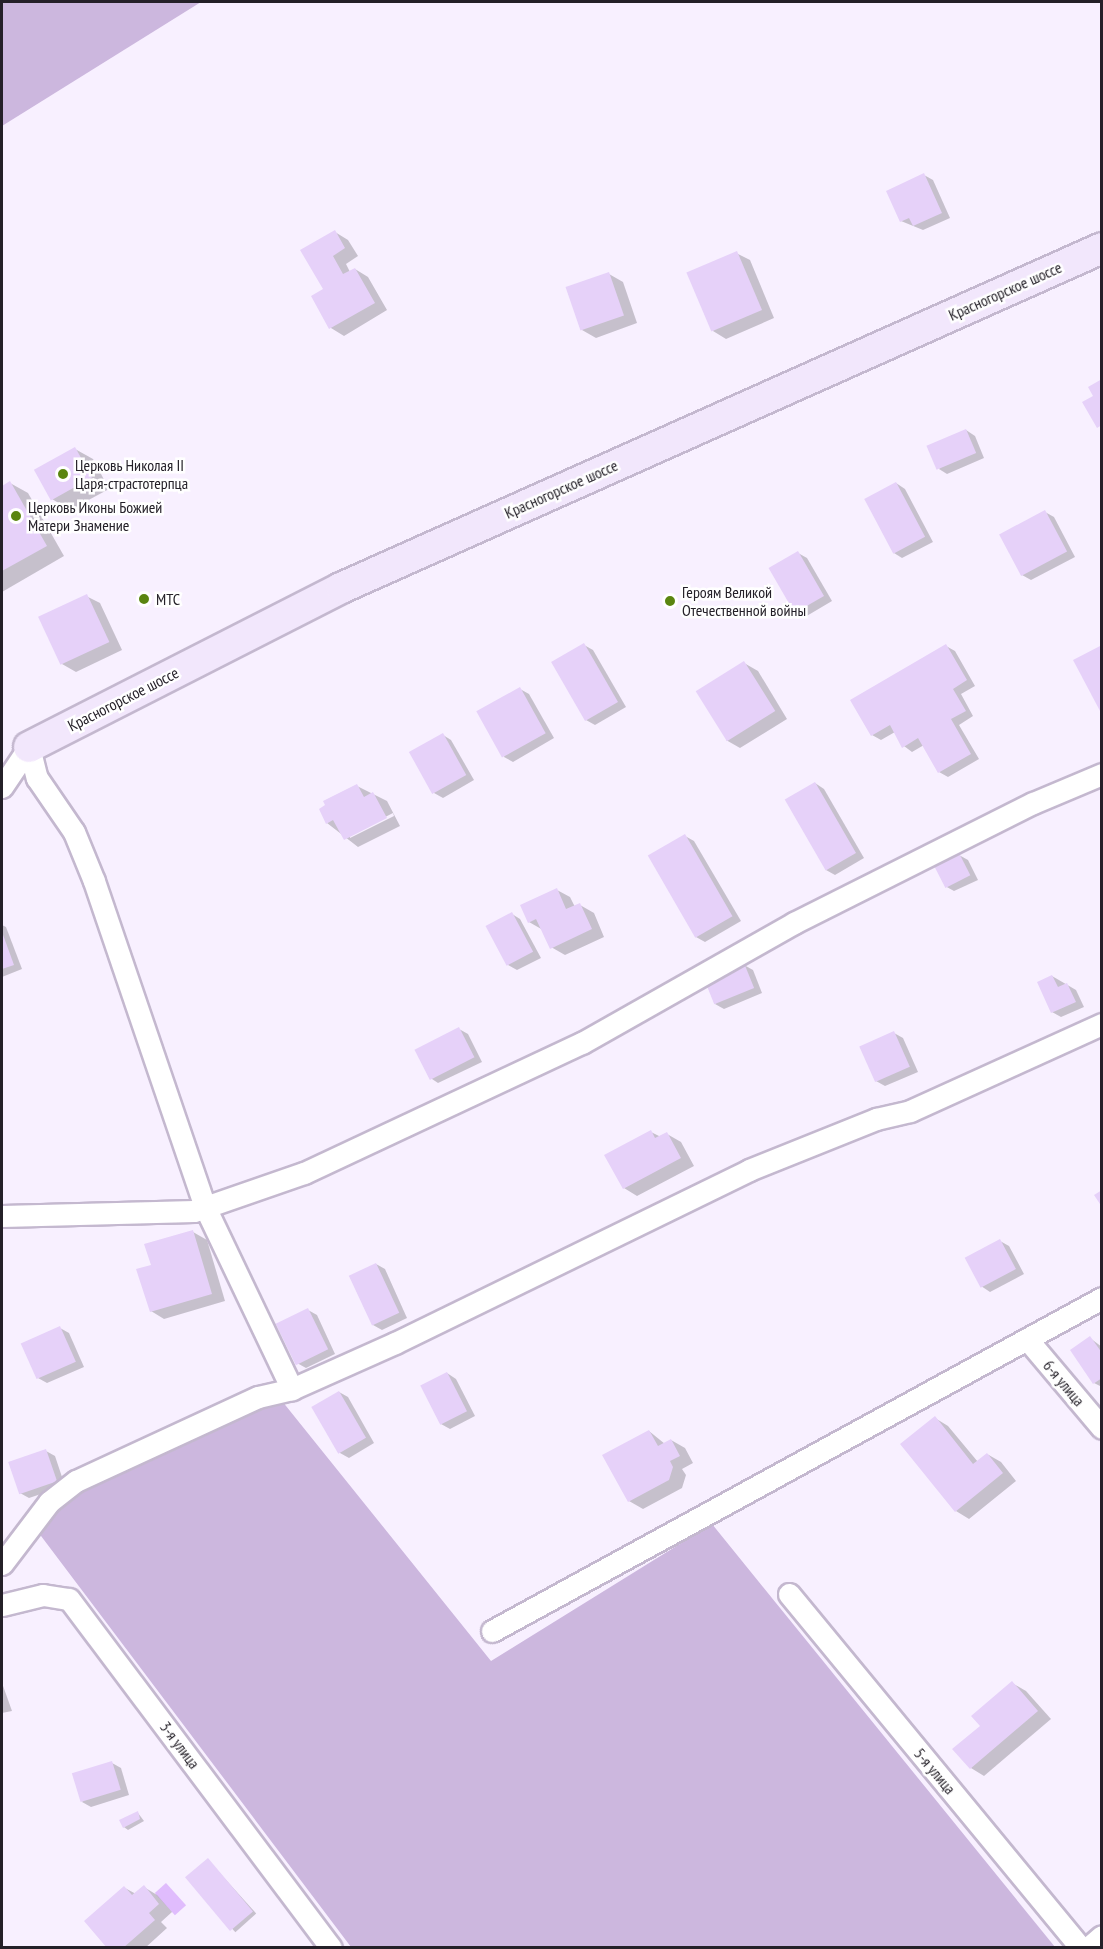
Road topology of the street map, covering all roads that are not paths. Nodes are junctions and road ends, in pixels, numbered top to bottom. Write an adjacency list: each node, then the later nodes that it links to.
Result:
1 (1101, 248): 2 (street, Красногорское шоссе)
2 (29, 747): 3 (street); 5 (street); 7 (street)
3 (2, 766)
4 (1101, 774): 7 (street)
5 (2, 787)
6 (1101, 1024): 11 (street)
7 (205, 1207): 8 (street); 11 (street)
8 (2, 1216)
9 (1101, 1298): 10 (street)
10 (1027, 1339): 12 (street, 6-я улица); 16 (street)
11 (292, 1389): 13 (street)
12 (1101, 1428)
13 (2, 1564)
14 (789, 1594): 19 (street, 5-я улица)
15 (2, 1605): 18 (street, 3-я улица)
16 (492, 1631)
17 (1101, 1936): 20 (street)
18 (331, 1947)
19 (1081, 1947)
20 (1088, 1947)

